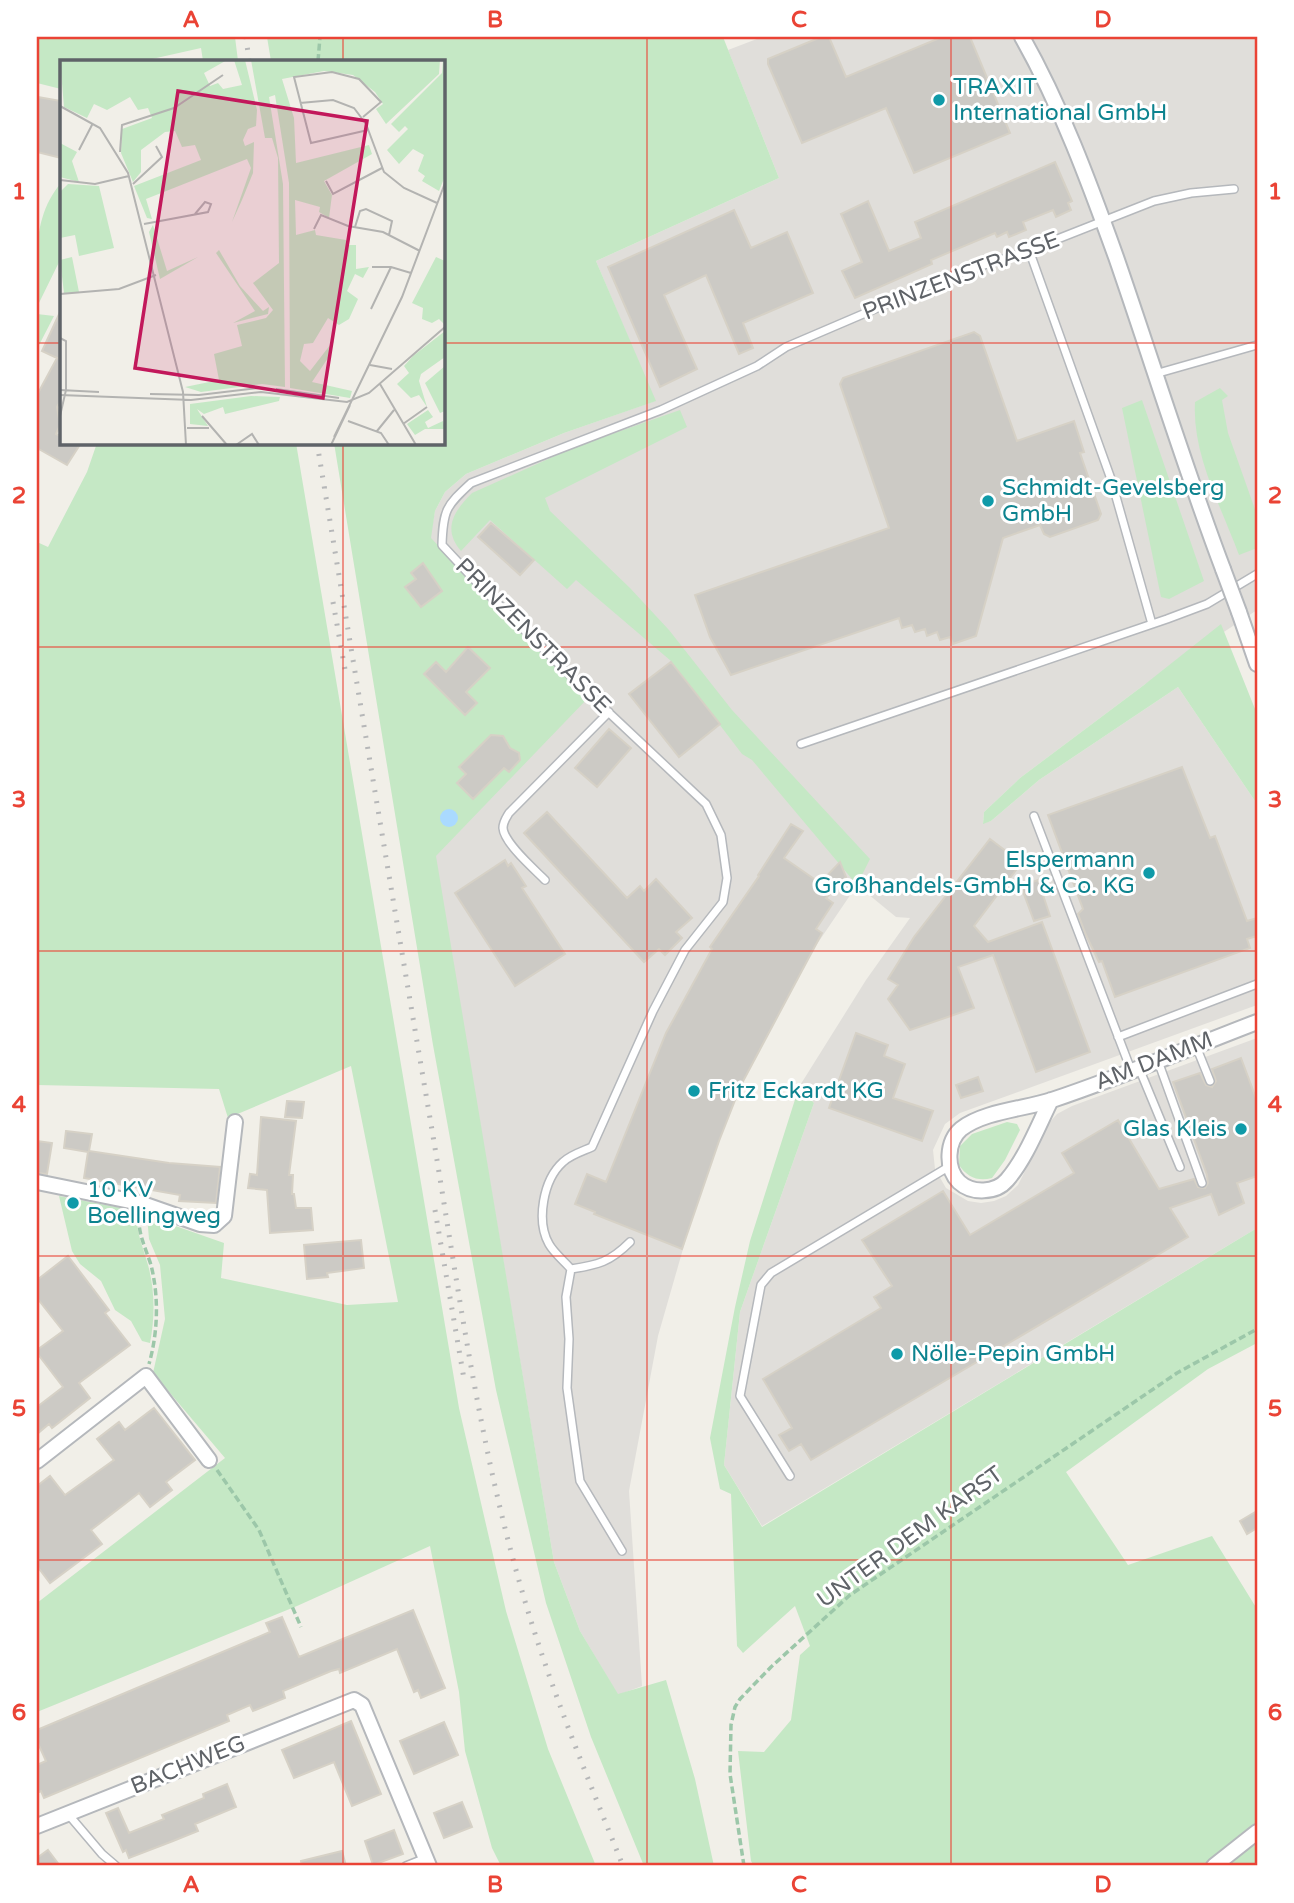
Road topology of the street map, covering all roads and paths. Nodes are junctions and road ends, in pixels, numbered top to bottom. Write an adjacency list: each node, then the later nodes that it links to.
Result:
1 (320, 37): 3 (path)
2 (1022, 37): 5 (street)
3 (318, 60)
4 (1234, 189): 5 (lane, PRINZENSTRASSE)
5 (1103, 221): 6 (lane, PRINZENSTRASSE); 8 (street)
6 (1029, 250): 10 (lane); 13 (lane, PRINZENSTRASSE)
7 (1257, 345): 8 (lane)
8 (1156, 374): 11 (street, bridge)
9 (1257, 574): 10 (lane)
10 (1152, 624): 14 (lane)
11 (1255, 646): 12 (street)
12 (1257, 664)
13 (609, 712): 16 (lane); 32 (lane, PRINZENSTRASSE)
14 (801, 744)
15 (1034, 816): 19 (lane)
16 (545, 880)
17 (1257, 984): 19 (lane)
18 (1257, 1023): 20 (street, AM DAMM)
19 (1118, 1037): 22 (lane)
20 (1196, 1046): 21 (street, AM DAMM); 23 (lane)
21 (1158, 1060): 22 (street, AM DAMM); 29 (lane)
22 (1135, 1069): 24 (street, AM DAMM); 27 (lane)
23 (1210, 1081)
24 (1051, 1100): 26 (street, AM DAMM); 26 (street)
25 (236, 1122): 30 (street)
26 (950, 1166): 37 (lane)
27 (1180, 1167)
28 (37, 1182): 30 (street)
29 (1202, 1182)
30 (140, 1203): 34 (path)
31 (630, 1242): 32 (lane)
32 (571, 1269): 38 (lane)
33 (1257, 1329): 46 (path, UNTER DEM KARST)
34 (146, 1376): 35 (street); 36 (street)
35 (209, 1460): 39 (path)
36 (37, 1461)
37 (790, 1476)
38 (622, 1551)
39 (301, 1627)
40 (68, 1814): 41 (street, BACHWEG); 43 (street, BACHWEG); 44 (lane)
41 (37, 1826)
42 (1257, 1832): 47 (street)
43 (427, 1862): 45 (lane)
44 (116, 1866)
45 (405, 1866)
46 (744, 1866)
47 (1214, 1866)

